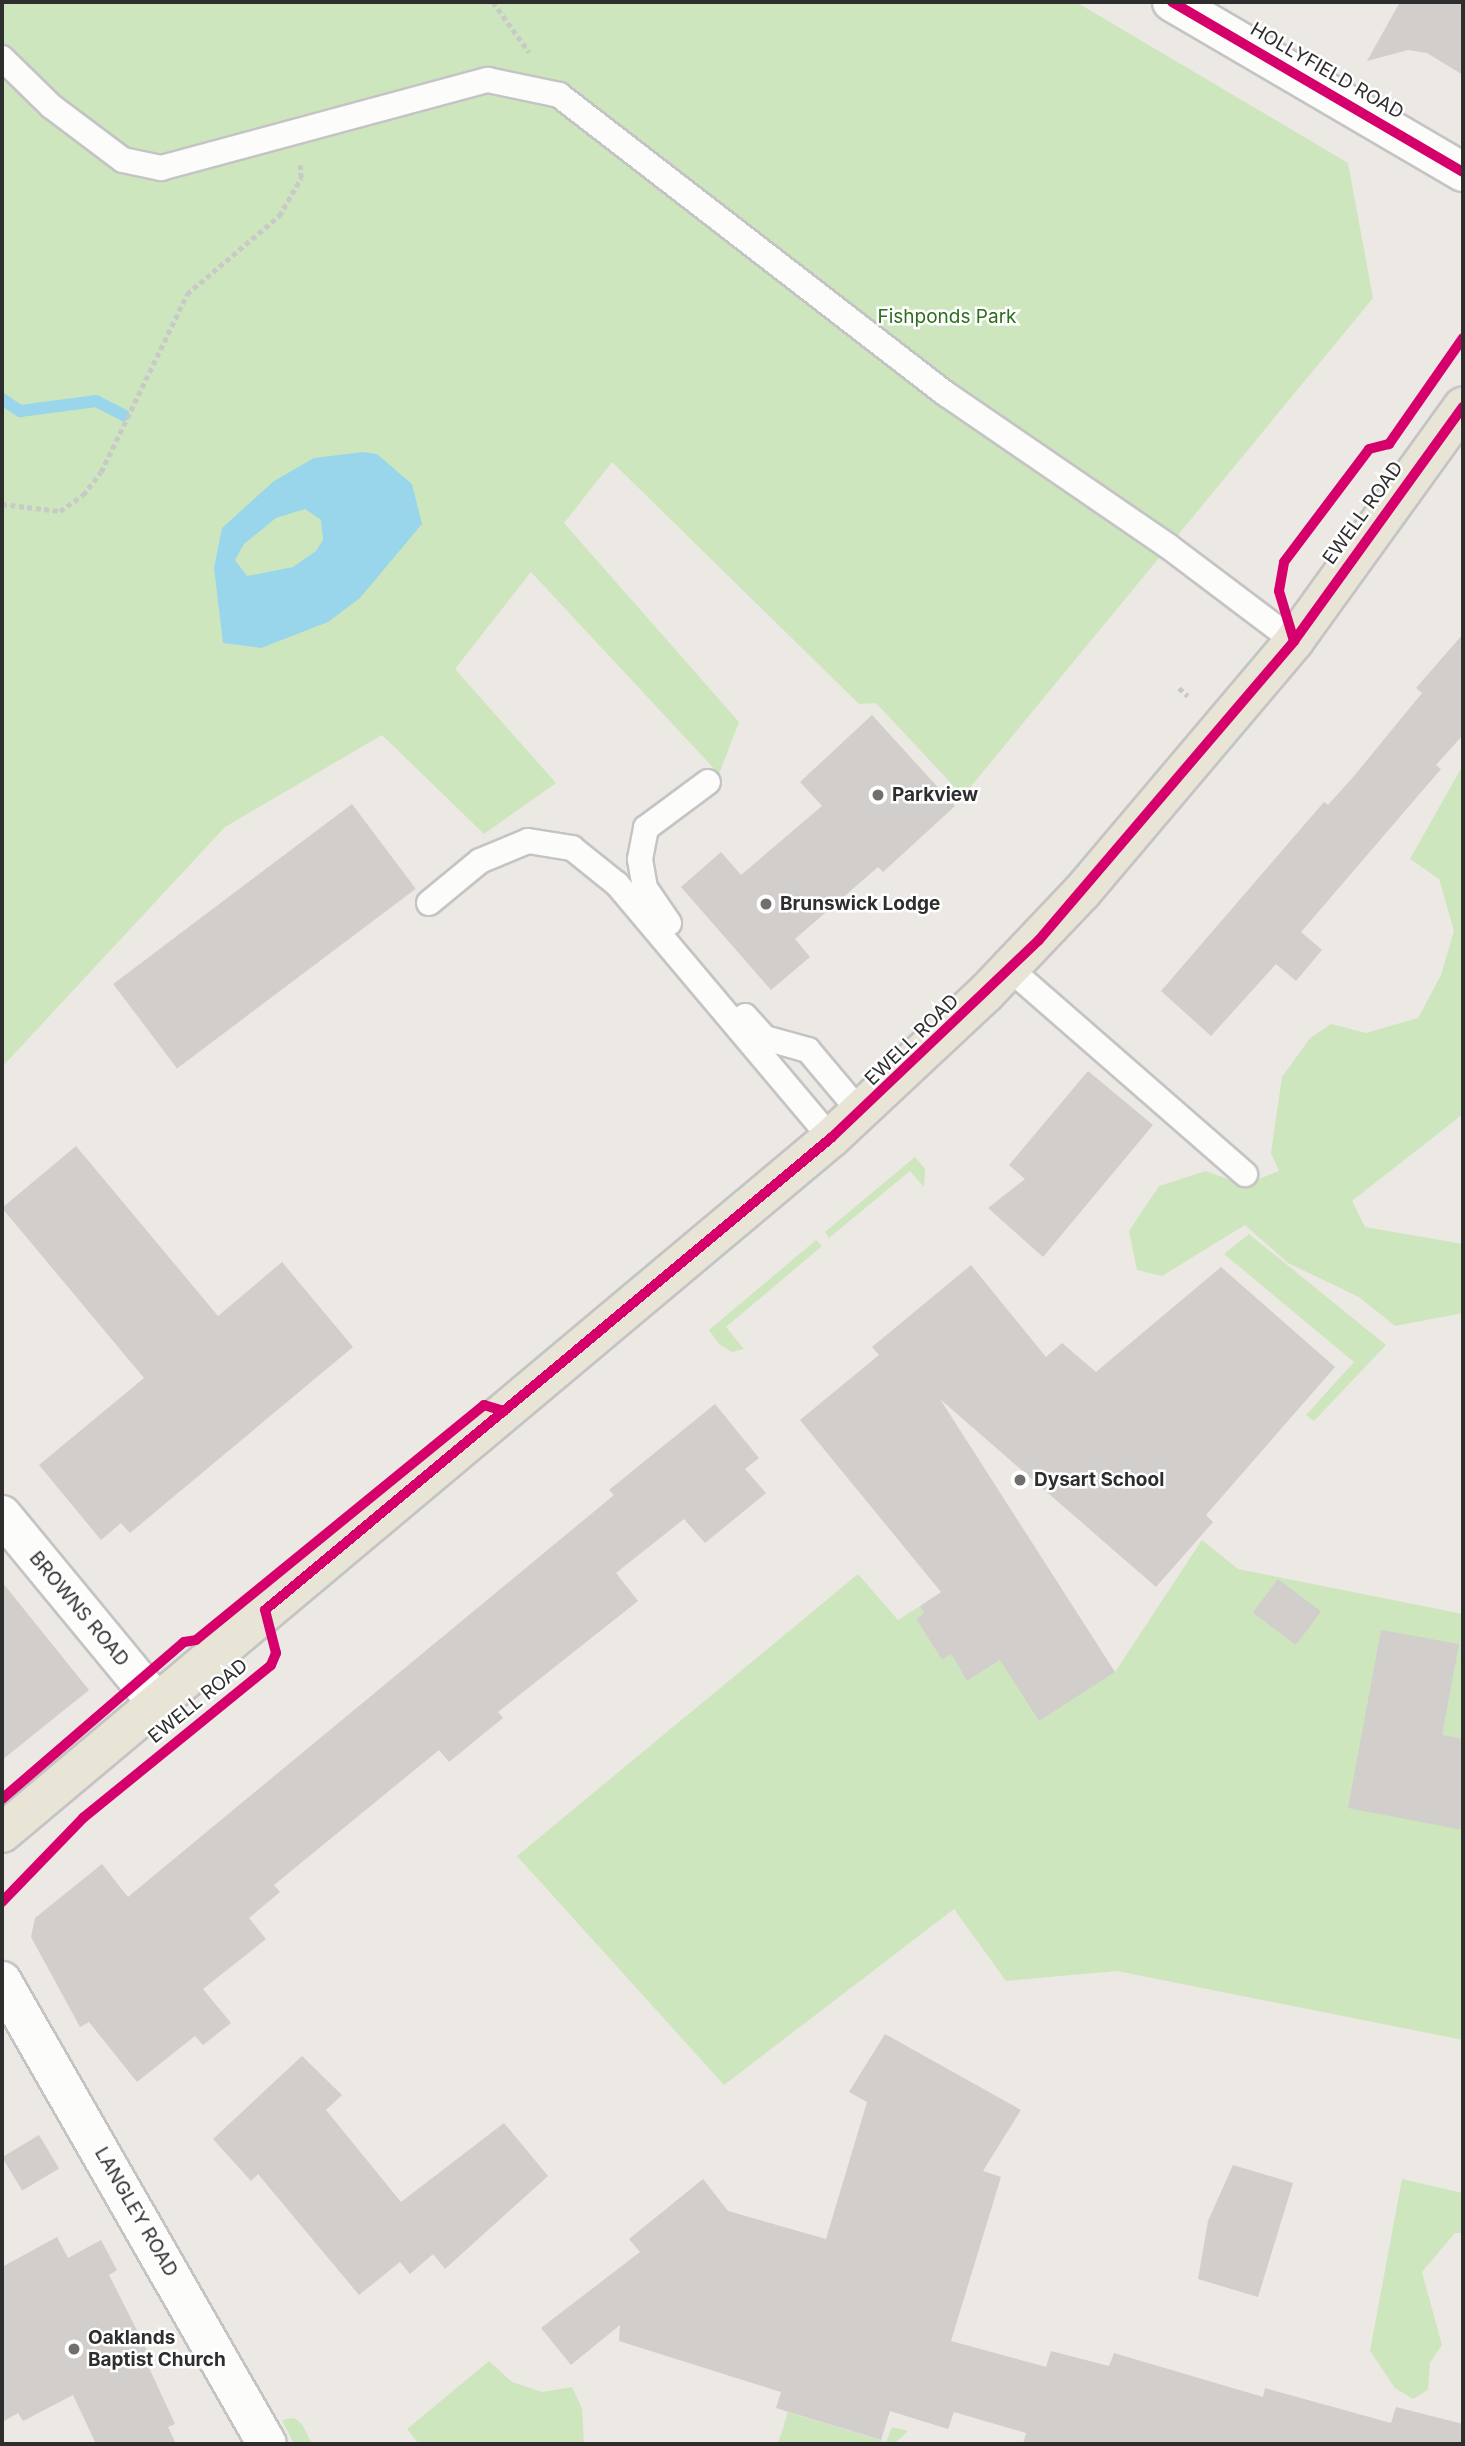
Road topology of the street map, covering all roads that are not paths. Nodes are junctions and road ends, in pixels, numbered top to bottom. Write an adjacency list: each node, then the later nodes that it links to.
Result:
1 (1172, 2): 3 (street, HOLLYFIELD ROAD)
2 (2, 58): 5 (lane)
3 (1463, 172)
4 (1463, 407): 5 (main road, EWELL ROAD)
5 (1294, 642): 8 (main road, EWELL ROAD)
6 (708, 782): 9 (lane)
7 (429, 904): 10 (lane)
8 (1010, 969): 9 (main road, EWELL ROAD); 11 (lane)
9 (861, 1113): 10 (main road, EWELL ROAD)
10 (831, 1138): 13 (main road, EWELL ROAD)
11 (1245, 1174)
12 (4, 1524): 13 (street, BROWNS ROAD)
13 (156, 1702): 14 (main road, EWELL ROAD)
14 (2, 1833)
15 (2, 1981): 16 (street, LANGLEY ROAD)
16 (267, 2444)

